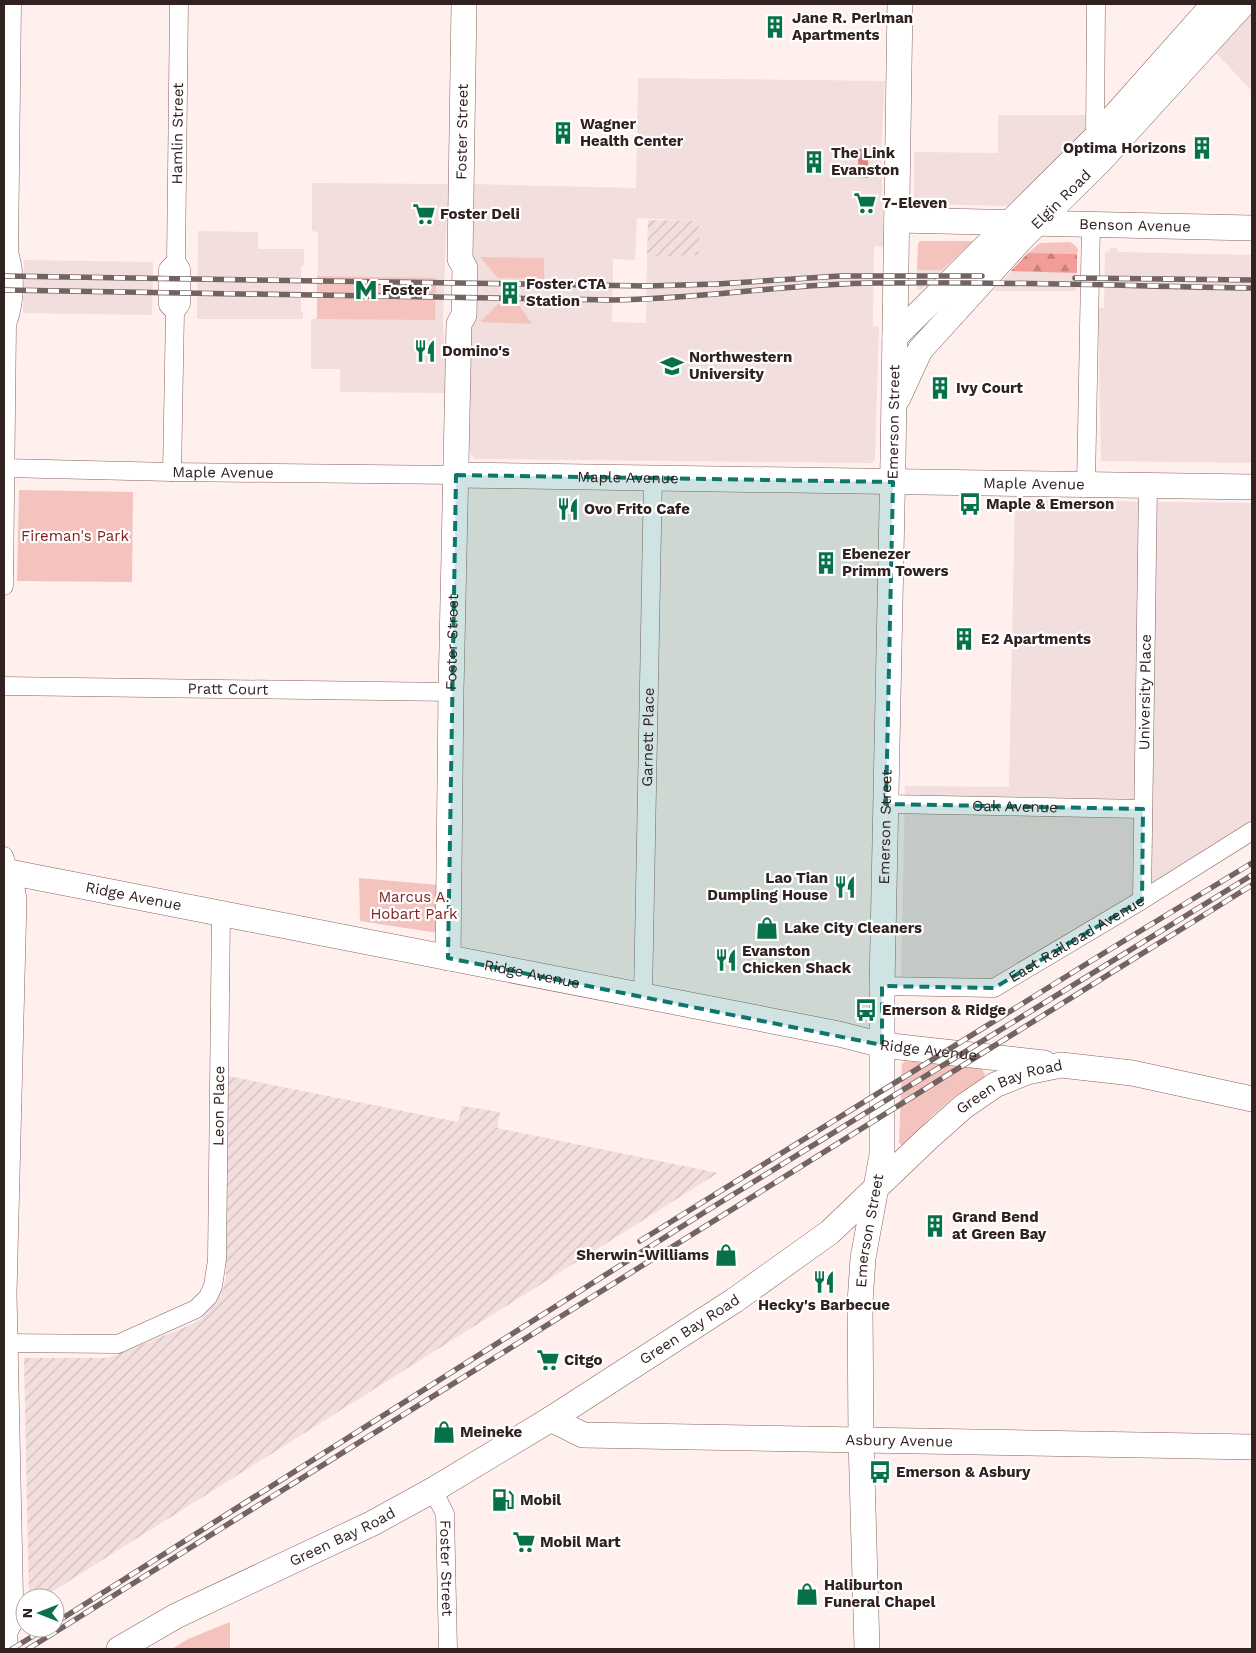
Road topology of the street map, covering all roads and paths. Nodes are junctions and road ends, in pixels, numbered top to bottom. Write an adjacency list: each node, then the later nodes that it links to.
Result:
1 (12, 4): 14 (street)
2 (179, 4): 19 (street, Hamlin Street)
3 (464, 4): 20 (street, Foster Street)
4 (900, 4): 9 (street, Emerson Street)
5 (1096, 4): 8 (street)
6 (1214, 4): 8 (street, Elgin Road)
7 (1243, 4): 11 (street, Elgin Road)
8 (1095, 138): 10 (street, Elgin Road)
9 (897, 220): 10 (street, Benson Avenue); 16 (street, Emerson Street)
10 (1011, 222): 11 (street, Benson Avenue); 16 (street, Elgin Road)
11 (1038, 223): 12 (street, Benson Avenue); 17 (street, Elgin Road)
12 (1091, 224): 13 (street, Benson Avenue); 23 (street)
13 (1252, 228)
14 (6, 258): 15 (street)
15 (6, 319): 18 (street)
16 (895, 337): 17 (street, Emerson Street)
17 (894, 407): 22 (street, Emerson Street)
18 (4, 468): 19 (street, Maple Avenue); 26 (street)
19 (172, 472): 20 (street, Maple Avenue)
20 (456, 475): 21 (street, Maple Avenue); 28 (street, Foster Street)
21 (653, 478): 22 (street, Maple Avenue); 37 (street, Garnett Place)
22 (893, 482): 23 (street, Maple Avenue); 29 (street, Emerson Street)
23 (1086, 484): 24 (street, Maple Avenue)
24 (1148, 485): 25 (street, Maple Avenue); 30 (street, University Place)
25 (1252, 487)
26 (4, 586)
27 (4, 686): 28 (street, Pratt Court)
28 (451, 692): 35 (street, Foster Street)
29 (886, 804): 30 (street, Oak Avenue); 36 (street, Emerson Street)
30 (1143, 809): 33 (street, University Place)
31 (1252, 831): 33 (street, East Railroad Avenue)
32 (6, 866): 34 (street, Ridge Avenue); 42 (street)
33 (1142, 900): 36 (street, East Railroad Avenue)
34 (221, 914): 35 (street, Ridge Avenue); 43 (street, Leon Place)
35 (448, 958): 37 (street, Ridge Avenue)
36 (882, 986): 38 (street, Emerson Street)
37 (643, 996): 38 (street, Ridge Avenue)
38 (882, 1045): 39 (street, Ridge Avenue); 41 (street, Emerson Street)
39 (1062, 1066): 40 (street, Green Bay Road); 41 (street, Green Bay Road)
40 (1252, 1099)
41 (875, 1188): 44 (street, Green Bay Road); 45 (street, Emerson Street)
42 (4, 1294): 43 (street)
43 (4, 1343): 48 (street)
44 (551, 1419): 45 (street, Asbury Avenue); 47 (street, Green Bay Road)
45 (861, 1440): 46 (street, Asbury Avenue); 54 (street, Emerson Street)
46 (1252, 1447)
47 (433, 1490): 52 (street, Green Bay Road); 53 (street, Foster Street)
48 (7, 1583): 49 (street)
49 (10, 1620): 50 (street); 51 (street)
50 (5, 1649)
51 (18, 1649)
52 (119, 1649)
53 (448, 1649)
54 (867, 1649)

